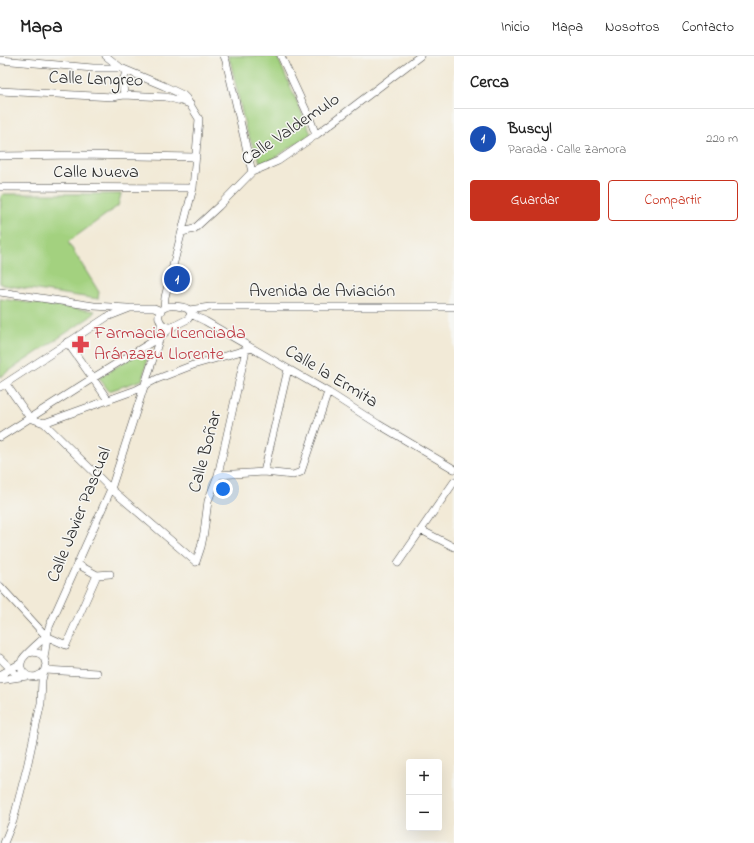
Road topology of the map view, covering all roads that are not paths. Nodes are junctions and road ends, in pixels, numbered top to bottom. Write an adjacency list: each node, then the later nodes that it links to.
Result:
1 (105, 56): 6 (street); 7 (street)
2 (224, 56): 16 (street)
3 (281, 56): 13 (street)
4 (420, 56): 13 (street, Calle Valdemulo)
5 (0, 60): 6 (street)
6 (102, 68): 7 (street)
7 (124, 70): 8 (street); 10 (street)
8 (160, 84): 11 (street); 12 (street)
9 (0, 91): 10 (street, Calle Langreo)
10 (124, 95): 11 (street, Calle Langreo)
11 (158, 97): 12 (street, Calle Langreo)
12 (190, 104): 15 (street)
13 (316, 135): 16 (street, Calle Valdemulo)
14 (0, 156): 15 (street)
15 (196, 157): 18 (street)
16 (252, 172): 19 (street, Calle Valdemulo)
17 (0, 187): 18 (street, Calle Nueva)
18 (193, 188): 19 (street)
19 (182, 232): 23 (street)
20 (0, 292): 22 (street)
21 (454, 307): 24 (street, Avenida de Aviación)
22 (130, 308): 23 (street); 28 (street)
23 (165, 308): 24 (street); 25 (street, Calle Javier Pascual)
24 (190, 312): 26 (street); 29 (street, Calle la Ermita)
25 (162, 324): 26 (street); 27 (street, Calle Javier Pascual)
26 (172, 327): 27 (street)
27 (160, 337): 31 (street); 33 (street, Calle Javier Pascual)
28 (68, 342): 31 (street); 32 (street)
29 (249, 349): 30 (street, Calle la Ermita); 33 (street); 41 (street, Calle Boñar)
30 (288, 369): 34 (street, Calle la Ermita); 40 (street)
31 (93, 378): 35 (street); 36 (street)
32 (3, 385): 36 (street)
33 (144, 386): 35 (street); 43 (street, Calle Javier Pascual)
34 (328, 392): 39 (street, Calle la Ermita); 40 (street)
35 (108, 400): 37 (street)
36 (30, 418): 37 (street); 38 (street)
37 (44, 423): 43 (street)
38 (0, 437)
39 (454, 469)
40 (264, 472): 41 (street)
41 (218, 475): 43 (street, Calle Boñar)
42 (454, 482): 44 (street)
43 (111, 489): 47 (street, Calle Javier Pascual)
44 (421, 530): 45 (street); 46 (street)
45 (454, 547)
46 (398, 563)
47 (78, 564): 48 (street); 51 (street, Calle Javier Pascual)
48 (97, 574): 49 (street); 51 (street)
49 (110, 574)
50 (0, 586): 51 (street)
51 (46, 636): 52 (street, Calle Javier Pascual); 54 (street, Calle Javier Pascual)
52 (29, 653): 54 (street); 55 (street)
53 (0, 658): 56 (street)
54 (44, 658): 57 (street)
55 (21, 663): 56 (street); 60 (street)
56 (10, 669): 59 (street); 61 (street)
57 (45, 670): 58 (street); 60 (street); 63 (street)
58 (97, 672)
59 (0, 675)
60 (31, 676): 61 (street); 63 (street)
61 (18, 677): 62 (street)
62 (0, 680)
63 (42, 680): 64 (street)
64 (4, 843)

